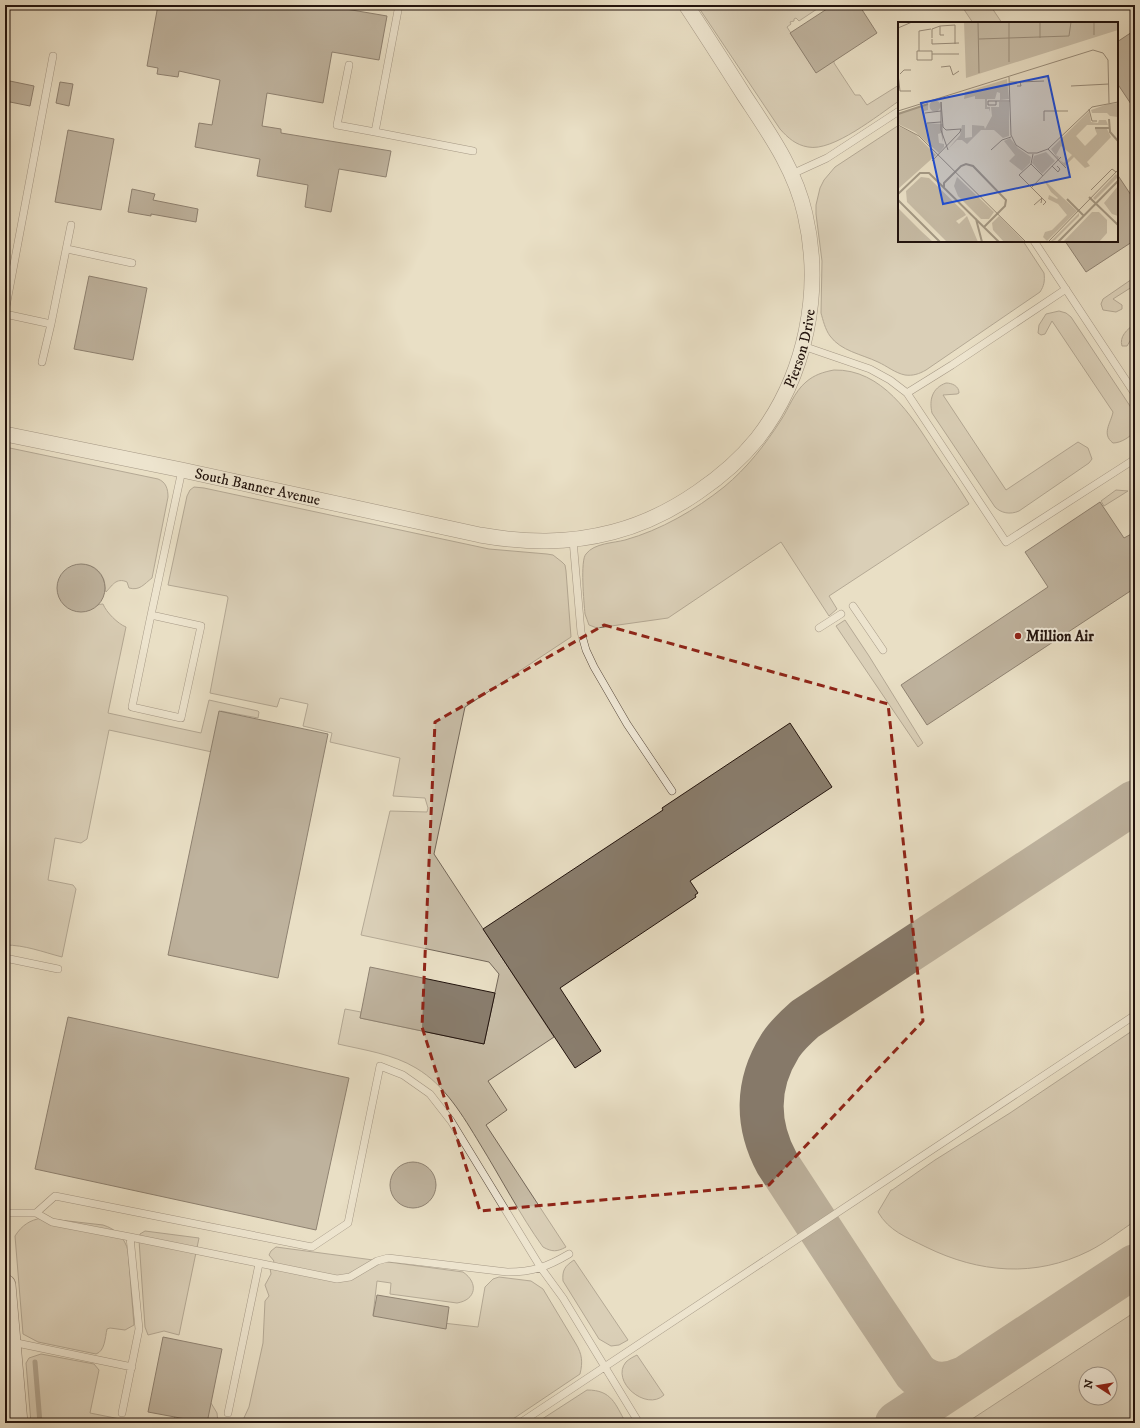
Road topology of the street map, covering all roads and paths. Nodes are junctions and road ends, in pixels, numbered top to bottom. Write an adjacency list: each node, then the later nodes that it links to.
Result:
1 (398, 5): 6 (lane)
2 (686, 5): 8 (street, Pierson Drive)
3 (53, 56): 14 (lane)
4 (348, 65): 6 (lane)
5 (898, 112): 8 (lane)
6 (376, 132): 7 (lane)
7 (473, 151)
8 (792, 174): 16 (street, Pierson Drive)
9 (71, 225): 11 (lane)
10 (1035, 242): 13 (lane)
11 (67, 249): 12 (lane); 15 (lane)
12 (132, 263)
13 (1066, 289): 18 (lane); 19 (lane)
14 (5, 313): 15 (lane)
15 (51, 324): 17 (lane)
16 (803, 346): 18 (lane); 24 (street, Pierson Drive)
17 (42, 362)
18 (907, 393): 21 (lane)
19 (1135, 394)
20 (5, 434): 22 (street, South Banner Avenue)
21 (1135, 460)
22 (182, 470): 23 (street, South Banner Avenue); 27 (lane)
23 (510, 540): 24 (street, Pierson Drive)
24 (573, 540): 30 (lane)
25 (853, 606): 29 (lane)
26 (841, 614): 28 (lane)
27 (151, 615): 27 (lane)
28 (819, 628)
29 (883, 650)
30 (672, 791)
31 (5, 958): 32 (lane)
32 (58, 969)
33 (1135, 1015): 42 (lane)
34 (5, 1213): 35 (lane)
35 (36, 1213): 36 (lane); 39 (lane)
36 (130, 1237): 38 (lane); 43 (lane)
37 (570, 1254): 39 (lane)
38 (259, 1264): 39 (lane); 44 (lane)
39 (541, 1268): 42 (lane)
40 (5, 1285): 41 (street)
41 (10, 1341): 43 (lane); 46 (street)
42 (604, 1366): 47 (lane); 48 (lane)
43 (132, 1367): 45 (lane)
44 (228, 1412)
45 (122, 1413)
46 (17, 1423)
47 (520, 1423)
48 (639, 1423)

